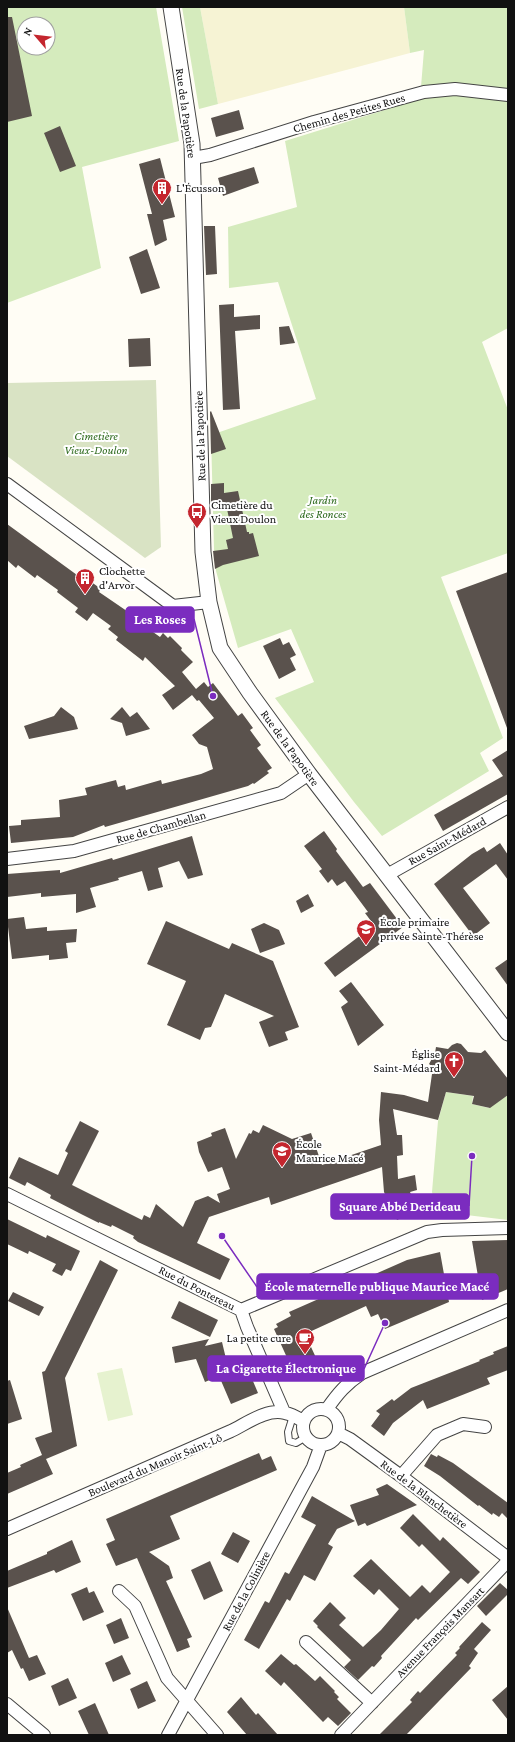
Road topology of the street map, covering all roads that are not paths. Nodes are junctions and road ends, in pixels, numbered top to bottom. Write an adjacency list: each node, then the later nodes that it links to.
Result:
1 (170, 7): 3 (street, Rue de la Papotière)
2 (508, 95): 3 (street, Chemin des Petites Rues)
3 (193, 158): 5 (street, Rue de la Papotière)
4 (7, 484): 5 (street)
5 (209, 602): 6 (street, Rue de la Papotière)
6 (309, 774): 8 (street, Rue de Chambellan); 9 (street, Rue de la Papotière)
7 (508, 807): 9 (street, Rue Saint-Médard)
8 (7, 858)
9 (387, 875): 10 (street, Rue de la Papotière)
10 (508, 1034)
11 (7, 1194): 13 (street, Rue du Pontereau)
12 (508, 1228): 13 (street, Rue du Pontereau)
13 (241, 1310): 16 (street)
14 (508, 1310): 15 (street)
15 (327, 1409): 16 (street); 18 (street)
16 (294, 1416): 19 (street); 19 (lane); 22 (street, Boulevard du Manoir Saint-Lô)
17 (485, 1427): 21 (street)
18 (338, 1433): 20 (street); 21 (street, Rue de la Blanchetière)
19 (306, 1438): 20 (street)
20 (321, 1445): 26 (street, Rue de la Colinière)
21 (401, 1476): 23 (street, Rue de la Blanchetière)
22 (7, 1529)
23 (508, 1559): 27 (street, Avenue François Mansart)
24 (119, 1591): 26 (street)
25 (306, 1642): 27 (street)
26 (186, 1701): 30 (street, Rue de la Colinière); 31 (street)
27 (372, 1703): 32 (street, Avenue François Mansart)
28 (7, 1704): 29 (street)
29 (44, 1735)
30 (168, 1735)
31 (217, 1735)
32 (341, 1735)

